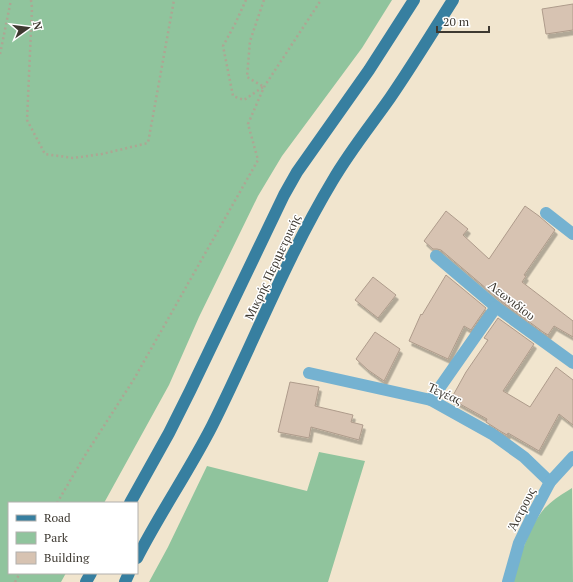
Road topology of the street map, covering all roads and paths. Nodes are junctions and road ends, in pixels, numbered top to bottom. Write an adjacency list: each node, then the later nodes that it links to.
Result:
1 (12, 0): 9 (path)
2 (31, 0): 3 (path)
3 (174, 0)
4 (246, 0): 10 (path)
5 (264, 0): 10 (path)
6 (321, 0): 10 (path)
7 (414, 0): 21 (main road, Μικρής Περιμετρικής)
8 (453, 0): 22 (main road, Μικρής Περιμετρικής)
9 (0, 54)
10 (264, 87): 20 (path)
11 (546, 213): 12 (street)
12 (573, 234)
13 (436, 256): 14 (street, Λεωνιδίου)
14 (496, 307): 15 (street, Λεωνιδίου); 17 (street)
15 (573, 363)
16 (309, 373): 17 (street, Τεγέας)
17 (431, 400): 19 (street, Τεγέας)
18 (573, 457): 19 (street, Άστρους)
19 (550, 482): 23 (street, Άστρους)
20 (58, 502)
21 (131, 502)
22 (138, 556)
23 (508, 582)

